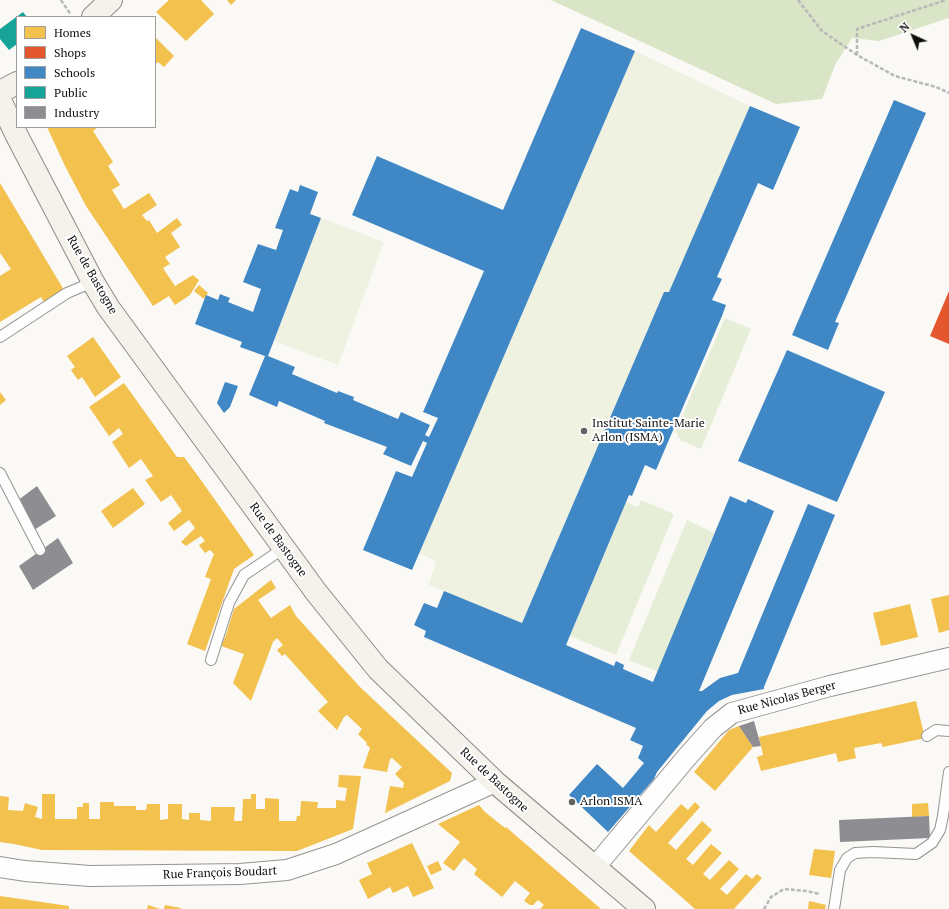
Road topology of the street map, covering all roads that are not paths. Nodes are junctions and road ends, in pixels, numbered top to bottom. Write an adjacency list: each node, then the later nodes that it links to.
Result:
1 (111, 0): 2 (main road)
2 (94, 16)
3 (16, 84): 4 (main road)
4 (0, 92)
5 (0, 100): 6 (main road, Rue de Bastogne)
6 (93, 282): 7 (lane); 9 (main road, Rue de Bastogne)
7 (0, 337)
8 (0, 473): 10 (lane)
9 (284, 548): 12 (lane); 16 (main road, Rue de Bastogne)
10 (40, 550)
11 (949, 658): 18 (street, Rue Nicolas Berger)
12 (211, 660)
13 (949, 732): 14 (lane)
14 (927, 736)
15 (949, 772): 20 (lane)
16 (495, 782): 17 (street, Rue François Boudart); 18 (main road, Rue de Bastogne)
17 (0, 867)
18 (595, 867): 19 (main road, Rue de Bastogne)
19 (644, 909)
20 (834, 909)

